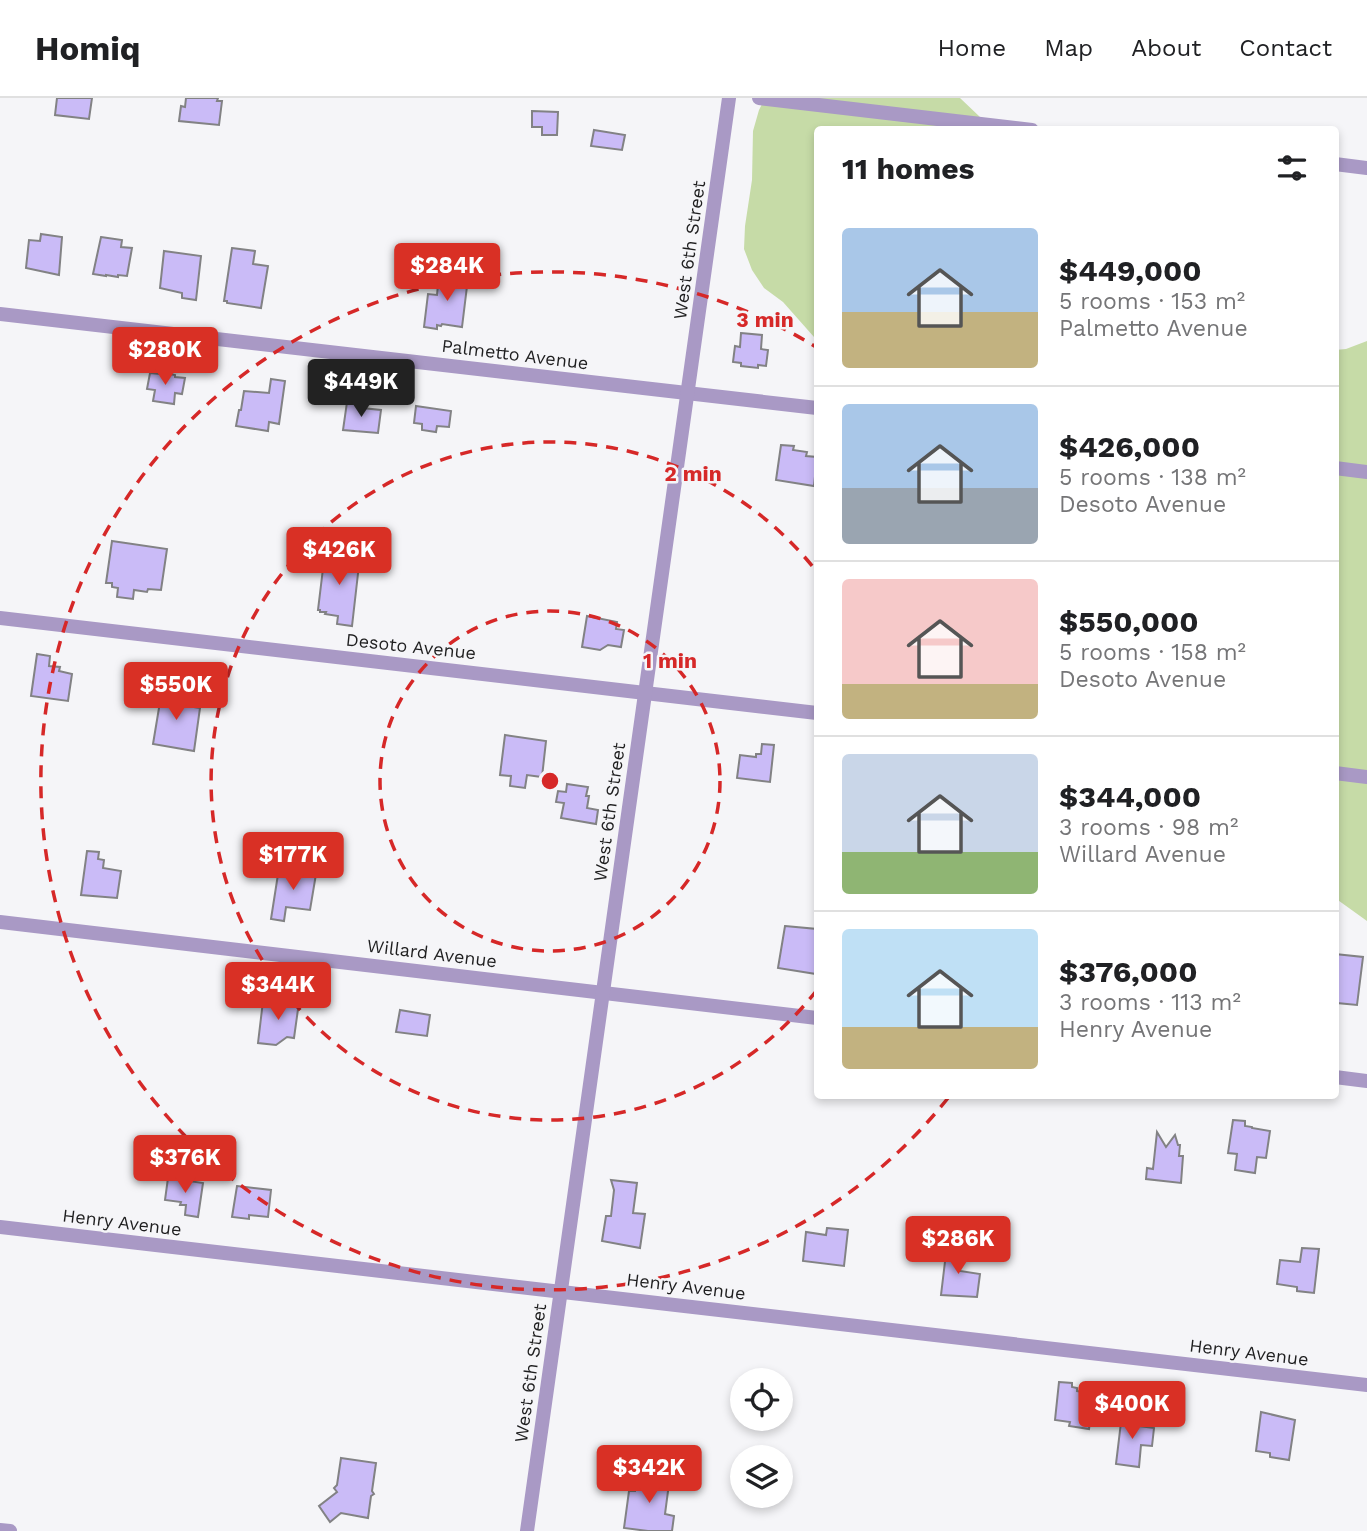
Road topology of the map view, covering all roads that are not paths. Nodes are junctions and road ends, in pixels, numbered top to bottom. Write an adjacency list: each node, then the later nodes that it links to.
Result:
1 (729, 98): 7 (street, West 6th Street)
2 (759, 98): 3 (street)
3 (998, 126)
4 (1339, 164): 5 (street)
5 (1367, 168)
6 (0, 314): 7 (street, Palmetto Avenue)
7 (688, 394): 8 (street, Palmetto Avenue); 12 (street, West 6th Street)
8 (814, 408)
9 (1339, 468): 10 (street)
10 (1367, 472)
11 (0, 618): 12 (street, Desoto Avenue)
12 (646, 693): 13 (street, Desoto Avenue); 17 (street, West 6th Street)
13 (814, 713)
14 (1339, 774): 15 (street)
15 (1367, 777)
16 (0, 922): 17 (street, Willard Avenue)
17 (603, 993): 18 (street, Willard Avenue); 22 (street, West 6th Street)
18 (814, 1018)
19 (1339, 1078): 20 (street)
20 (1367, 1081)
21 (0, 1227): 22 (street, Henry Avenue)
22 (561, 1291): 23 (street, Henry Avenue); 26 (street, West 6th Street)
23 (1367, 1385)
24 (0, 1530): 25 (street)
25 (10, 1531)
26 (527, 1531)

